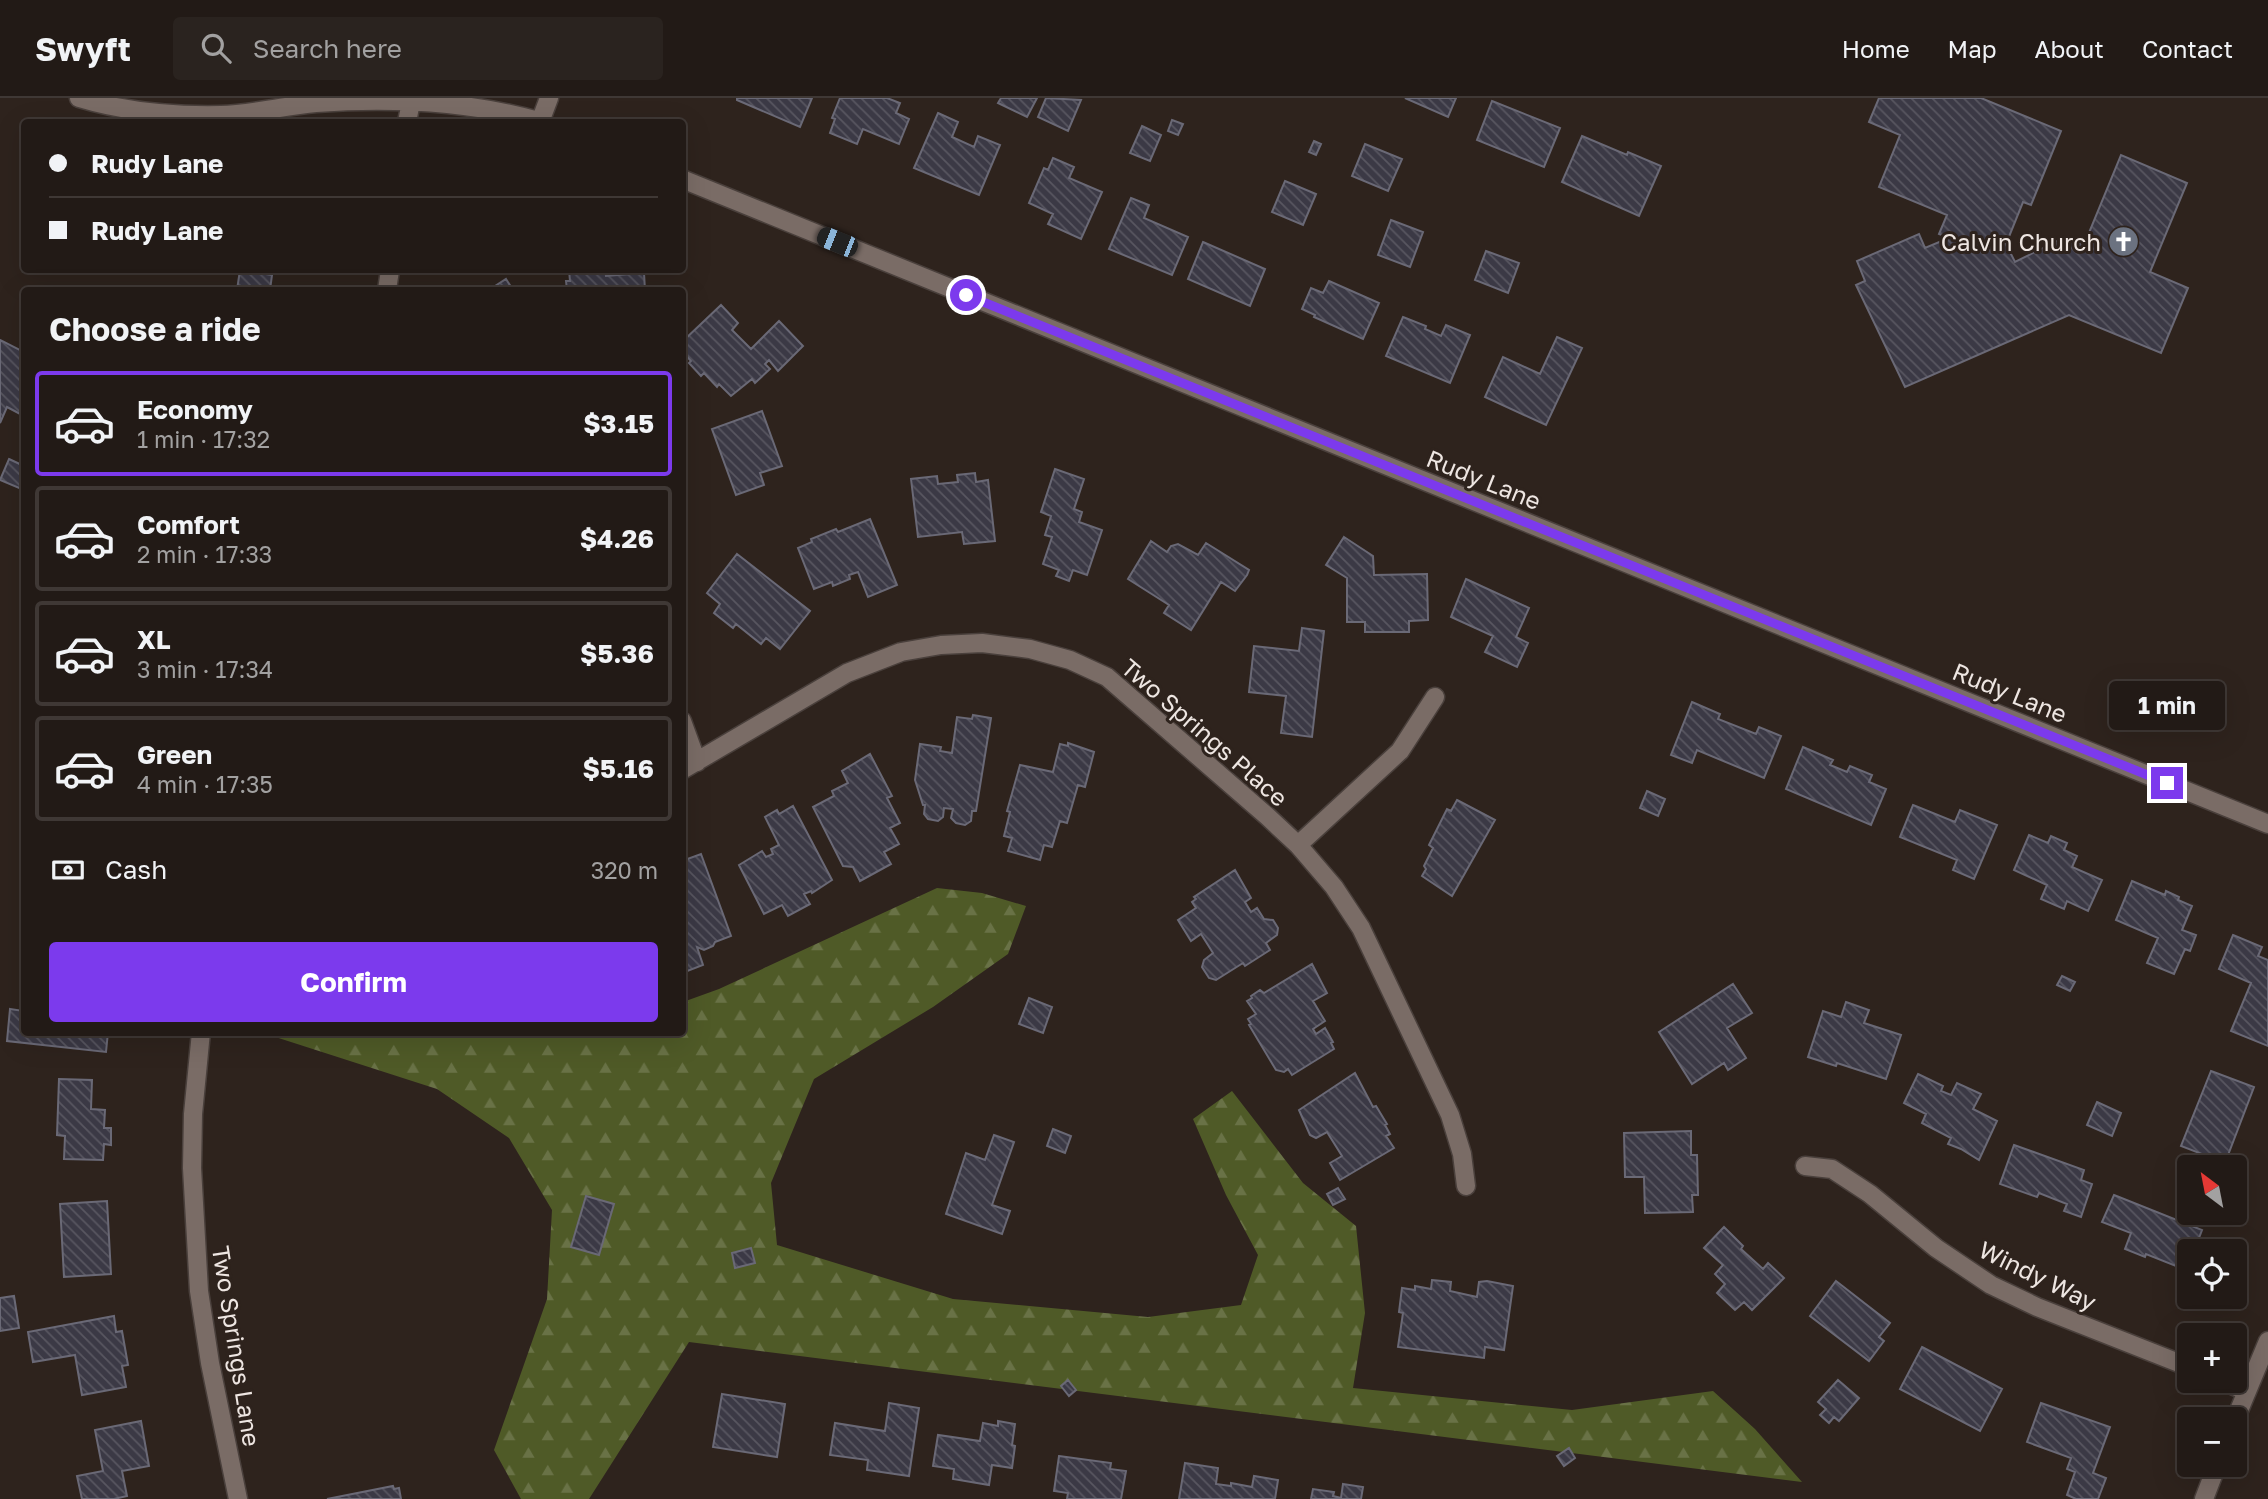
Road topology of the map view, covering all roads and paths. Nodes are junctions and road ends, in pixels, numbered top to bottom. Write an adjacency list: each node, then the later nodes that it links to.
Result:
1 (79, 98): 3 (street)
2 (549, 98): 6 (street)
3 (411, 102): 4 (street); 5 (street)
4 (408, 119)
5 (527, 119)
6 (542, 119)
7 (686, 182): 11 (street, Rudy Lane)
8 (1435, 697): 12 (street)
9 (686, 744): 10 (street)
10 (690, 766): 12 (street, Two Springs Place)
11 (2268, 824)
12 (1298, 845): 15 (street, Two Springs Place)
13 (201, 1036): 20 (street, Two Springs Lane)
14 (1805, 1166): 17 (street, Windy Way)
15 (1466, 1186)
16 (2268, 1341): 18 (street)
17 (2177, 1362)
18 (2247, 1389)
19 (2212, 1477): 21 (street)
20 (238, 1499)
21 (2203, 1499)

